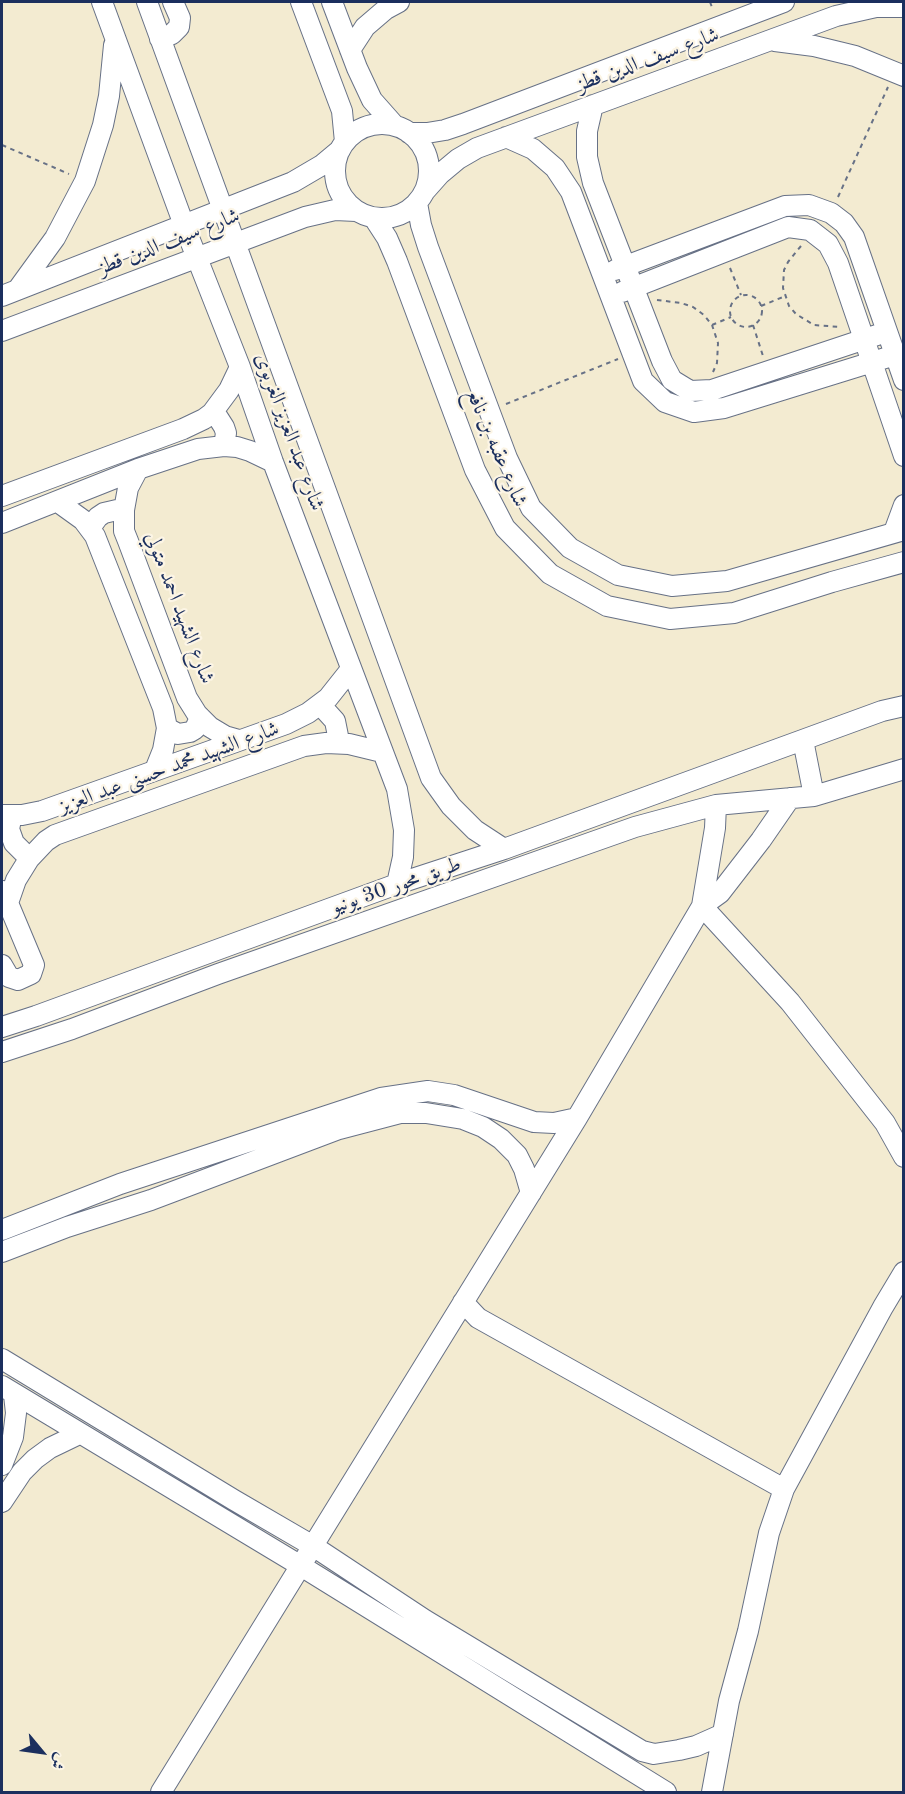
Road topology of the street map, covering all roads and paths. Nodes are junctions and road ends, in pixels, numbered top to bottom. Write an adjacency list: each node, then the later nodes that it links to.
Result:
1 (102, 2): 9 (street, شارع عبد العزيز الغربوى)
2 (147, 2): 10 (street, شارع عبد العزيز الغربوى)
3 (173, 2): 10 (street)
4 (301, 2): 18 (street)
5 (332, 2): 12 (street)
6 (399, 2): 12 (street)
7 (780, 2): 15 (street, شارع سيف الدين قطز)
8 (903, 7): 11 (street, شارع سيف الدين قطز)
9 (115, 37): 19 (street); 24 (street, شارع عبد العزيز الغربوى)
10 (160, 39): 21 (street, شارع عبد العزيز الغربوى)
11 (772, 41): 13 (street); 14 (street, شارع سيف الدين قطز)
12 (350, 50): 15 (street)
13 (899, 74): 22 (path)
14 (593, 105): 16 (street, شارع سيف الدين قطز); 29 (street)
15 (402, 129): 18 (street); 20 (street)
16 (506, 137): 20 (street, شارع سيف الدين قطز); 30 (street)
17 (2, 145): 19 (path)
18 (343, 146): 21 (street, شارع سيف الدين قطز); 23 (street)
19 (85, 181): 32 (street)
20 (421, 197): 23 (street); 50 (street, شارع عقبه بن نافع)
21 (223, 210): 24 (street, شارع سيف الدين قطز); 26 (street, شارع عبد العزيز الغربوى)
22 (831, 213): 29 (street); 41 (street)
23 (365, 214): 26 (street, شارع سيف الدين قطز); 63 (street, شارع عقبه بن نافع)
24 (184, 225): 28 (street, شارع عبد العزيز الغربوى); 32 (street, شارع سيف الدين قطز)
25 (813, 232): 27 (street); 35 (path); 42 (street)
26 (235, 243): 28 (street, شارع سيف الدين قطز); 79 (street, شارع عبد العزيز الغربوى)
27 (723, 252): 31 (street); 33 (path)
28 (196, 258): 40 (street, شارع سيف الدين قطز); 46 (street, شارع عبد العزيز الغربوى)
29 (625, 266): 30 (street); 31 (street)
30 (602, 274): 34 (street)
31 (635, 292): 34 (street); 38 (path); 49 (street)
32 (9, 293)
33 (741, 295): 36 (path); 37 (path)
34 (611, 296): 43 (street)
35 (785, 297): 36 (path); 42 (path)
36 (761, 306): 39 (path)
37 (731, 317): 38 (path); 39 (path)
38 (712, 325): 49 (path)
39 (753, 325): 47 (path)
40 (2, 331)
41 (886, 332): 42 (street); 44 (street)
42 (862, 334): 45 (street); 47 (street)
43 (633, 353): 45 (street); 50 (path)
44 (895, 355): 45 (street); 48 (street)
45 (872, 362): 53 (street)
46 (240, 367): 51 (street); 54 (street, شارع عبد العزيز الغربوى)
47 (769, 371): 49 (street)
48 (903, 380)
49 (704, 390)
50 (489, 410): 62 (street, شارع عقبه بن نافع)
51 (212, 412): 52 (street); 56 (street)
52 (224, 446): 54 (street); 55 (street)
53 (903, 456)
54 (273, 462): 64 (street, شارع عبد العزيز الغربوى)
55 (138, 469): 57 (street); 59 (street, شارع الشهيد احمد متولي)
56 (2, 496)
57 (58, 502): 60 (street); 61 (street)
58 (903, 504): 62 (street)
59 (123, 510): 61 (street); 67 (street, شارع الشهيد احمد متولي)
60 (2, 523)
61 (90, 528): 68 (street)
62 (899, 531)
63 (903, 562)
64 (351, 669): 65 (street, شارع الشهيد محمد حسنى عبد العزيز); 72 (street, شارع عبد العزيز الغربوى)
65 (319, 706): 69 (street, شارع الشهيد محمد حسنى عبد العزيز); 71 (street)
66 (903, 706): 70 (street, طريق محور 30 يونيو)
67 (200, 717): 68 (street); 69 (street, شارع الشهيد احمد متولي)
68 (167, 728): 73 (street)
69 (239, 740): 73 (street, شارع الشهيد محمد حسنى عبد العزيز)
70 (803, 740): 75 (street); 79 (street, طريق محور 30 يونيو)
71 (338, 743): 72 (street, شارع الشهيد محمد حسنى عبد العزيز); 80 (street, شارع الشهيد محمد حسنى عبد العزيز)
72 (382, 752): 81 (street, شارع عبد العزيز الغربوى)
73 (155, 770): 78 (street, شارع الشهيد محمد حسنى عبد العزيز)
74 (899, 773): 75 (street, طريق محور 30 يونيو)
75 (813, 796): 76 (street, طريق محور 30 يونيو)
76 (790, 798): 77 (street, طريق محور 30 يونيو); 83 (street)
77 (716, 805): 83 (street); 86 (street, طريق محور 30 يونيو)
78 (7, 815): 80 (street)
79 (504, 849): 81 (street, طريق محور 30 يونيو)
80 (31, 856): 82 (street, شارع الشهيد محمد حسنى عبد العزيز)
81 (397, 884): 85 (street, طريق محور 30 يونيو)
82 (4, 894): 84 (street)
83 (702, 906): 87 (street); 88 (street)
84 (2, 965)
85 (2, 1027)
86 (2, 1052)
87 (577, 1118): 89 (street); 90 (street)
88 (903, 1157)
89 (531, 1193): 91 (street); 94 (street)
90 (8, 1227): 91 (street)
91 (23, 1244): 92 (street)
92 (2, 1252)
93 (903, 1272): 99 (street)
94 (464, 1302): 99 (street); 101 (street)
95 (2, 1359): 101 (street)
96 (8, 1391): 97 (street); 98 (street)
97 (79, 1434): 100 (street); 102 (street)
98 (2, 1465)
99 (784, 1489): 103 (street)
100 (2, 1502)
101 (313, 1546): 102 (street); 103 (street)
102 (301, 1566): 104 (street); 105 (street)
103 (723, 1734): 106 (street)
104 (161, 1792)
105 (666, 1792)
106 (712, 1792)

